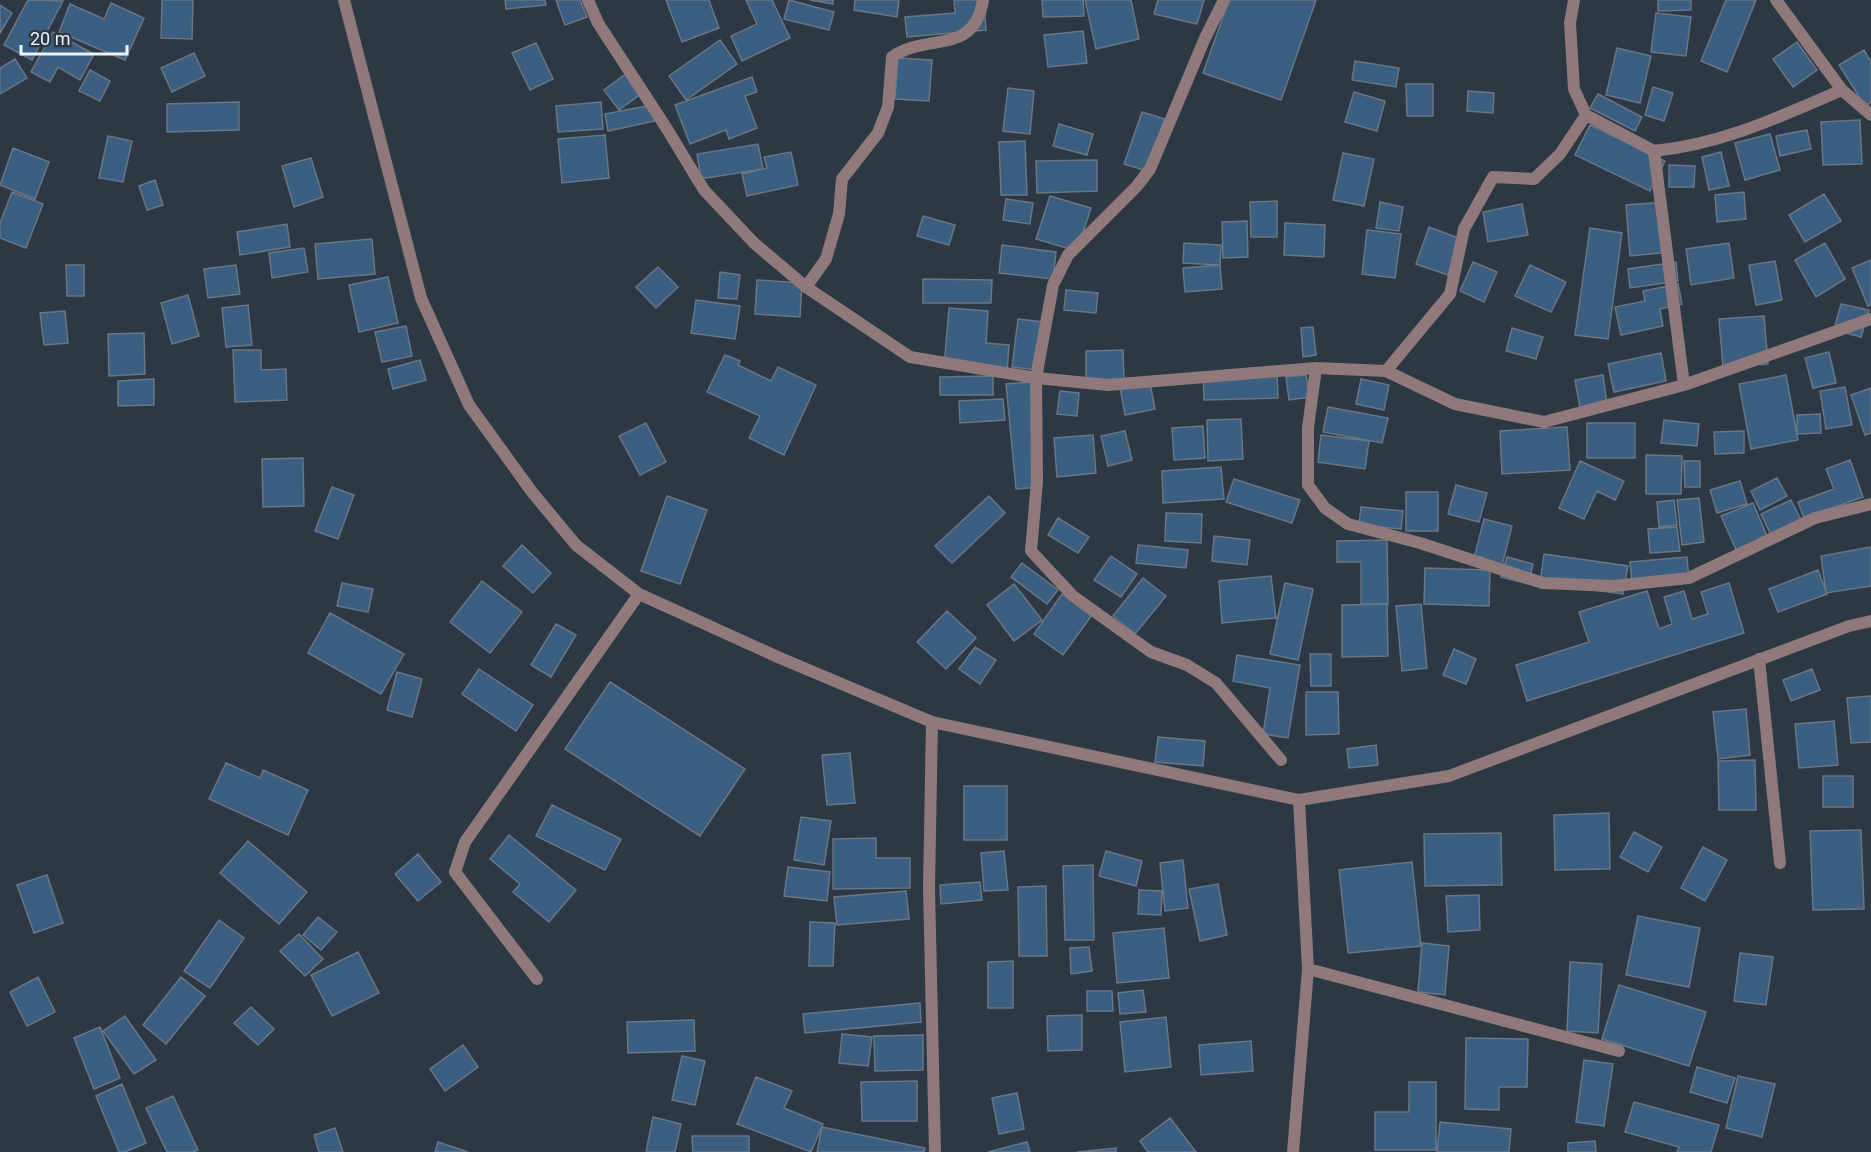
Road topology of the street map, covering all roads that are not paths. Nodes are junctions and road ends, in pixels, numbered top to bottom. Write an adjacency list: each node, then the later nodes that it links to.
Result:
1 (344, 0): 18 (street)
2 (588, 0): 11 (street)
3 (983, 0): 11 (street)
4 (1224, 0): 15 (street)
5 (1574, 0): 9 (street)
6 (1776, 0): 7 (street)
7 (1842, 90): 8 (street); 10 (street)
8 (1871, 115)
9 (1586, 116): 10 (street); 14 (street)
10 (1654, 151): 16 (street)
11 (806, 287): 15 (street)
12 (1871, 320): 16 (street)
13 (1316, 368): 14 (street); 15 (street); 17 (street)
14 (1386, 371): 16 (street)
15 (1036, 378): 22 (street)
16 (1684, 385)
17 (1871, 504)
18 (639, 594): 21 (street); 26 (street)
19 (1871, 621): 20 (street)
20 (1759, 659): 23 (street); 24 (street)
21 (932, 722): 23 (street); 28 (street)
22 (1281, 760)
23 (1299, 800): 25 (street)
24 (1780, 862)
25 (1308, 969): 27 (street); 29 (street)
26 (537, 979)
27 (1619, 1051)
28 (935, 1152)
29 (1293, 1152)

